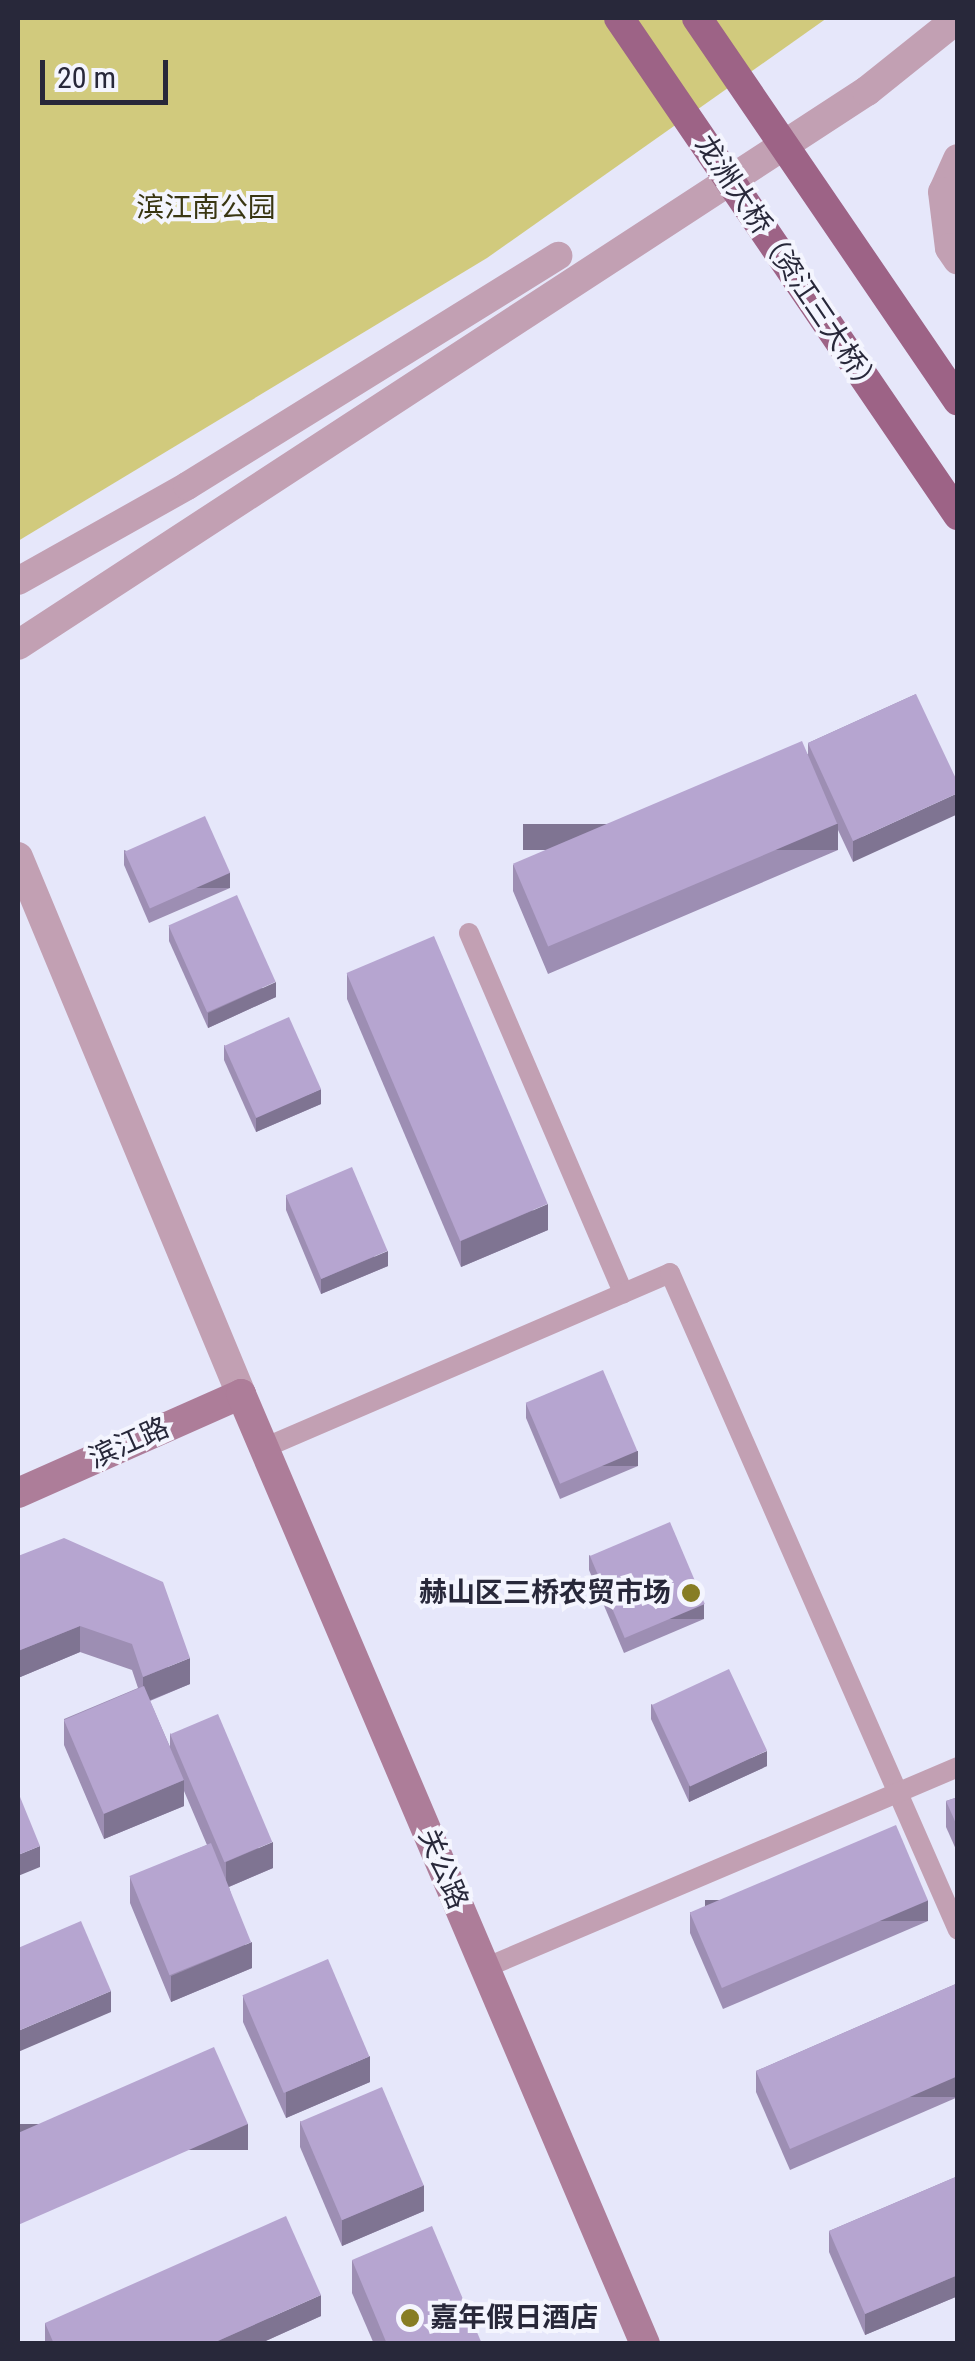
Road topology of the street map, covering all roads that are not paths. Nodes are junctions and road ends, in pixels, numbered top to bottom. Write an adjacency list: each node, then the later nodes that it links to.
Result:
1 (618, 18): 8 (main road, 龙洲大桥（资江三大桥）)
2 (698, 18): 7 (main road)
3 (958, 18): 10 (street)
4 (958, 159): 6 (street)
5 (558, 256): 9 (street)
6 (958, 260)
7 (958, 400)
8 (958, 515)
9 (18, 581)
10 (18, 645)
11 (18, 857): 14 (street)
12 (469, 933): 13 (lane)
13 (623, 1293): 15 (lane); 18 (lane)
14 (241, 1394): 15 (main road, 关公路); 16 (main road, 滨江路)
15 (264, 1448): 20 (main road, 关公路)
16 (18, 1493)
17 (958, 1767): 18 (lane)
18 (898, 1793): 19 (lane); 20 (lane)
19 (958, 1930)
20 (485, 1968): 21 (main road, 关公路)
21 (645, 2344)

